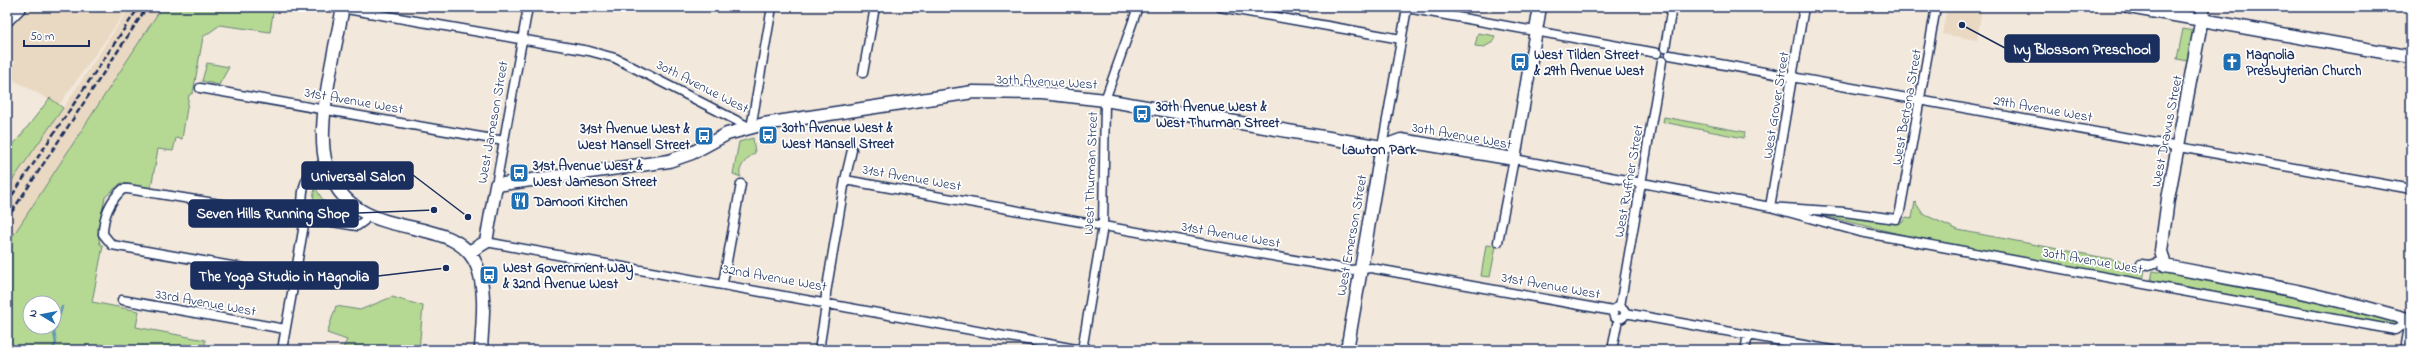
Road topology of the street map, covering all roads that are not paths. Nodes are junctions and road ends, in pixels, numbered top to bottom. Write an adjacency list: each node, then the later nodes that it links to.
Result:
1 (20, 7): 15 (street)
2 (340, 7): 19 (street, 30th Avenue West); 30 (street)
3 (528, 7): 19 (street, West Jameson Street)
4 (772, 7): 31 (street)
5 (875, 7): 25 (street)
6 (1138, 7): 28 (street, West Thurman Street)
7 (1220, 7): 18 (street)
8 (1540, 7): 17 (street)
9 (1672, 7): 20 (street)
10 (1804, 7): 26 (street, West Grover Street)
11 (1936, 7): 29 (street, West Bertona Street)
12 (2129, 7): 16 (street)
13 (2204, 7): 16 (street, West Dravus Street)
14 (1407, 8): 17 (street); 18 (street, West Emerson Street)
15 (7, 20)
16 (2202, 21): 23 (street); 33 (street, West Dravus Street)
17 (1536, 32): 21 (street); 36 (street)
18 (1401, 39): 34 (street, West Emerson Street)
19 (521, 40): 31 (street, 30th Avenue West); 32 (street, West Jameson Street)
20 (1664, 48): 21 (street); 22 (street)
21 (1657, 54): 24 (street)
22 (1670, 56): 24 (street); 26 (street, 29th Avenue West)
23 (2411, 57)
24 (1662, 61): 39 (street, West Ruffner Street)
25 (863, 73)
26 (1792, 78): 29 (street, 29th Avenue West); 43 (street, West Grover Street)
27 (200, 88): 30 (street, 31st Avenue West)
28 (1105, 100): 31 (street, 30th Avenue West); 34 (street, 30th Avenue West); 47 (street, West Thurman Street)
29 (1921, 100): 33 (street, 29th Avenue West); 44 (street, West Bertona Street)
30 (326, 110): 32 (street, 31st Avenue West); 37 (street)
31 (751, 128): 41 (street)
32 (504, 141): 41 (street, West Jameson Street)
33 (2178, 146): 42 (street, 29th Avenue West); 51 (street, West Dravus Street)
34 (1382, 147): 36 (street, 30th Avenue West); 53 (street, West Emerson Street)
35 (852, 150): 38 (street)
36 (1514, 159): 39 (street, 30th Avenue West); 49 (street)
37 (326, 163): 45 (street); 46 (street)
38 (845, 180): 47 (street, 31st Avenue West); 57 (street)
39 (1640, 183): 43 (street, 30th Avenue West); 58 (street, West Ruffner Street)
40 (741, 184): 55 (street)
41 (496, 185): 48 (street, West Jameson Street)
42 (2411, 189)
43 (1770, 207): 44 (street, 30th Avenue West); 61 (street, 30th Avenue West)
44 (1900, 211)
45 (368, 215): 46 (street); 50 (street)
46 (305, 219): 54 (street); 54 (street)
47 (1103, 226): 53 (street, 31st Avenue West); 65 (street, West Thurman Street)
48 (486, 242): 50 (street); 55 (street, 32nd Avenue West)
49 (1498, 242)
50 (469, 252): 67 (street)
51 (2162, 261): 52 (street, 30th Avenue West); 61 (street, 30th Avenue West)
52 (2141, 264)
53 (1360, 269): 58 (street, 31st Avenue West); 69 (street, West Emerson Street)
54 (295, 277): 63 (street)
55 (723, 283): 57 (street, 32nd Avenue West)
56 (122, 300): 63 (street, 33rd Avenue West)
57 (825, 302): 65 (street, 32nd Avenue West); 68 (street)
58 (1616, 309): 59 (street); 60 (street)
59 (1625, 314): 60 (street); 64 (street)
60 (1618, 319): 70 (street)
61 (2411, 321)
62 (2411, 327): 73 (street)
63 (285, 329): 66 (street)
64 (1748, 335): 71 (street); 72 (street)
65 (1081, 348)
66 (282, 350)
67 (481, 350)
68 (819, 350)
69 (1347, 350)
70 (1612, 350)
71 (1745, 350)
72 (1832, 350)
73 (2407, 350)

